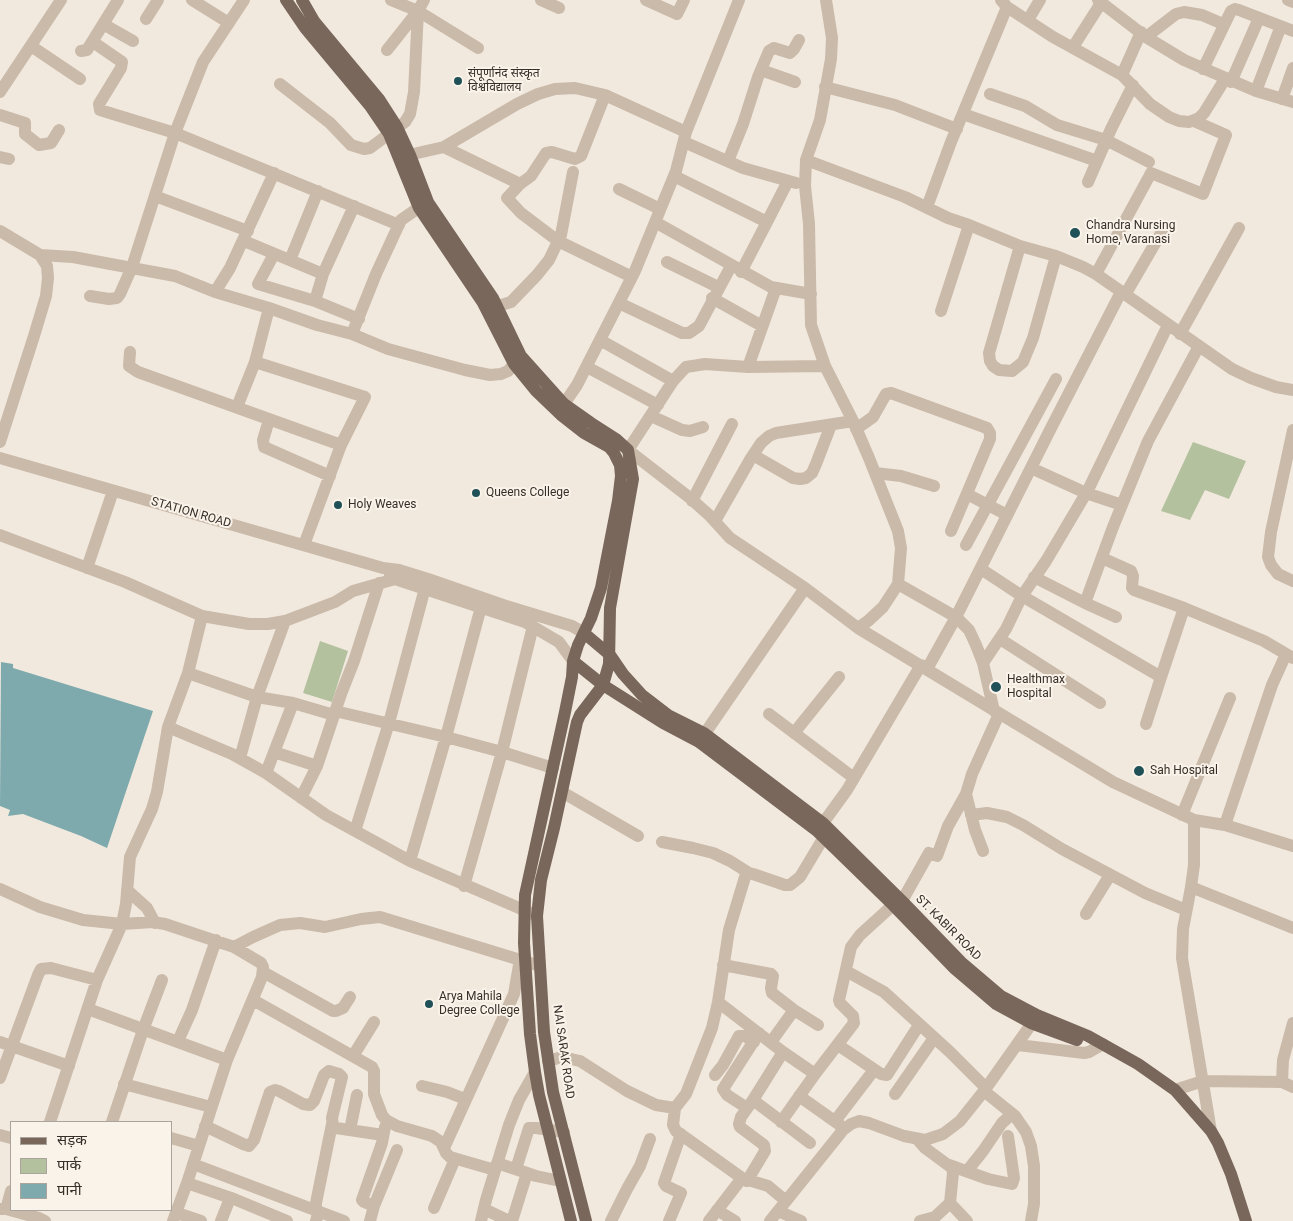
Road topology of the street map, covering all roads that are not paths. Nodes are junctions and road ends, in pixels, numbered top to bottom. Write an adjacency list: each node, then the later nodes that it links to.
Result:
1 (62, 0): 32 (street)
2 (118, 0): 25 (street)
3 (158, 0): 22 (street)
4 (192, 0): 24 (street)
5 (244, 0): 24 (street)
6 (286, 0): 19 (main road)
7 (391, 0): 18 (street)
8 (541, 0): 20 (street)
9 (646, 0): 10 (street)
10 (684, 0)
11 (739, 0): 59 (street)
12 (826, 0): 46 (street)
13 (1040, 0): 23 (street)
14 (1288, 0): 16 (street)
15 (1100, 1): 28 (street); 33 (street)
16 (1293, 2)
17 (1004, 4): 23 (street); 52 (street)
18 (421, 5): 34 (street); 35 (street); 57 (street)
19 (302, 8): 57 (main road)
20 (559, 8)
21 (1259, 18): 26 (street); 27 (street); 42 (street)
22 (146, 20)
23 (1028, 20): 33 (street)
24 (229, 23): 58 (street)
25 (103, 24): 29 (street); 31 (street)
26 (1223, 24): 28 (street); 38 (street)
27 (1287, 29): 47 (street)
28 (1144, 35): 38 (street); 40 (street)
29 (133, 40)
30 (799, 40): 39 (street)
31 (93, 42): 36 (street); 58 (street)
32 (31, 46): 41 (street); 48 (street)
33 (1073, 47): 40 (street)
34 (478, 48)
35 (387, 50)
36 (80, 51)
37 (1293, 68): 51 (street)
38 (1203, 69): 42 (street)
39 (761, 70): 43 (street); 64 (street)
40 (1122, 75): 45 (street)
41 (80, 78)
42 (1228, 80): 47 (street); 54 (street)
43 (795, 82)
44 (280, 84): 57 (street)
45 (1134, 85): 54 (street); 60 (street)
46 (826, 87): 55 (street); 63 (street)
47 (1256, 91): 51 (street)
48 (0, 92)
49 (606, 94): 59 (street); 61 (street); 72 (street)
50 (990, 94): 60 (street)
51 (1287, 101)
52 (963, 114): 55 (street); 65 (street)
53 (0, 115): 56 (street)
54 (1194, 121): 99 (street)
55 (956, 129): 79 (street)
56 (58, 130)
57 (393, 131): 62 (main road)
58 (176, 133): 67 (street); 76 (street)
59 (685, 137): 64 (street); 69 (street)
60 (1106, 140): 65 (street); 66 (street)
61 (444, 147): 62 (street); 72 (street)
62 (405, 156): 77 (main road)
63 (806, 160): 73 (street); 79 (street)
64 (728, 161): 70 (street)
65 (1097, 161): 71 (street)
66 (1148, 162)
67 (274, 172): 75 (street); 88 (street)
68 (572, 172): 89 (street)
69 (674, 176): 80 (street); 82 (street)
70 (788, 181): 73 (street); 82 (street)
71 (1088, 182)
72 (520, 184): 89 (street)
73 (805, 186): 104 (street)
74 (619, 189): 80 (street)
75 (318, 191): 78 (street); 94 (street)
76 (155, 196): 88 (street); 96 (street)
77 (424, 205): 83 (street); 109 (main road); 121 (main road)
78 (354, 206): 83 (street); 98 (street)
79 (927, 208): 84 (street)
80 (660, 209): 81 (street)
81 (655, 222): 97 (street); 100 (street)
82 (767, 222): 97 (street)
83 (399, 225): 112 (street)
84 (969, 225): 90 (street); 111 (street)
85 (1164, 228): 105 (street)
86 (1239, 228): 116 (street)
87 (0, 232): 92 (street)
88 (246, 236): 91 (street); 102 (street)
89 (558, 240): 100 (street); 109 (street)
90 (1020, 246): 93 (street); 93 (street)
91 (274, 254): 94 (street); 107 (street)
92 (40, 255): 96 (street); 137 (street)
93 (1056, 256): 99 (street)
94 (290, 260): 98 (street)
95 (666, 262): 103 (street)
96 (132, 267): 102 (street); 106 (street)
97 (736, 269): 101 (street); 103 (street)
98 (323, 274): 107 (street)
99 (1096, 274): 105 (street)
100 (632, 277): 108 (street)
101 (776, 288): 104 (street); 114 (street)
102 (215, 292): 110 (street)
103 (715, 293): 108 (street); 114 (street)
104 (811, 294): 122 (street)
105 (1123, 294): 113 (street); 142 (street)
106 (90, 296)
107 (316, 301): 112 (street)
108 (619, 304): 117 (street)
109 (498, 306): 128 (main road)
110 (269, 308): 115 (street); 120 (street)
111 (941, 311)
112 (359, 319): 115 (street)
113 (1168, 325): 116 (street); 148 (street)
114 (762, 326): 124 (street)
115 (352, 334): 121 (street)
116 (1180, 334): 118 (street)
117 (600, 340): 123 (street); 126 (street)
118 (1199, 346): 127 (street); 151 (street)
119 (130, 352): 129 (street)
120 (255, 362): 129 (street); 138 (street)
121 (514, 364): 178 (main road)
122 (825, 366): 124 (street); 134 (street)
123 (587, 367): 128 (street); 130 (street)
124 (748, 367): 126 (street)
125 (1056, 380): 150 (street)
126 (673, 381): 130 (street)
127 (1293, 390)
128 (564, 404): 139 (main road)
129 (237, 407): 131 (street)
130 (654, 411): 135 (street); 139 (street)
131 (269, 420): 138 (street); 144 (street)
132 (732, 424): 149 (street)
133 (831, 424): 134 (street); 140 (street); 140 (street)
134 (855, 425): 143 (street); 147 (street)
135 (703, 427)
136 (1293, 430): 163 (street)
137 (0, 442)
138 (341, 445): 144 (street)
139 (628, 450): 149 (street); 180 (main road)
140 (753, 455): 153 (street)
141 (0, 458): 146 (street, STATION ROAD)
142 (1031, 468): 148 (street); 152 (street)
143 (875, 473): 145 (street); 165 (street)
144 (330, 476): 156 (street)
145 (934, 486)
146 (113, 491): 156 (street, STATION ROAD); 159 (street)
147 (967, 494): 150 (street); 154 (street)
148 (1086, 494): 151 (street); 162 (street)
149 (692, 501): 153 (street)
150 (988, 505): 152 (street); 157 (street)
151 (1122, 505): 158 (street)
152 (1007, 515): 160 (street)
153 (715, 521): 167 (street)
154 (951, 531)
155 (0, 535): 159 (street)
156 (304, 545): 161 (street, STATION ROAD)
157 (966, 545)
158 (1102, 558): 169 (street); 171 (street)
159 (87, 568): 172 (street)
160 (981, 569): 168 (street); 173 (street)
161 (397, 575): 164 (street); 166 (street, STATION ROAD); 178 (street, STATION ROAD)
162 (1034, 577): 168 (street); 169 (street)
163 (1293, 581)
164 (379, 583): 175 (street); 193 (street)
165 (898, 584): 173 (street); 177 (street)
166 (425, 588): 170 (street, STATION ROAD); 196 (street)
167 (805, 588): 177 (street); 201 (street)
168 (1022, 596): 179 (street); 187 (street)
169 (1085, 604): 174 (street)
170 (481, 608): 176 (street, STATION ROAD); 200 (street)
171 (1184, 608): 181 (street); 187 (street)
172 (202, 616): 175 (street); 185 (street)
173 (956, 617): 183 (street); 184 (street)
174 (1116, 617)
175 (285, 621): 189 (street)
176 (533, 626): 182 (street, STATION ROAD); 203 (street)
177 (858, 628): 184 (street)
178 (584, 633): 180 (main road, ST. KABIR ROAD); 182 (main road)
179 (1000, 639): 183 (street); 192 (street)
180 (610, 655): 188 (main road); 201 (main road, ST. KABIR ROAD)
181 (1290, 656): 215 (street)
182 (573, 662): 188 (main road, ST. KABIR ROAD); 206 (main road)
183 (983, 663): 194 (street)
184 (924, 667): 194 (street); 208 (street)
185 (188, 672): 189 (street); 198 (street)
186 (839, 676): 199 (street)
187 (1161, 677): 197 (street)
188 (603, 685): 201 (main road, ST. KABIR ROAD); 209 (main road, NAI SARAK ROAD)
189 (257, 697): 191 (street); 204 (street)
190 (1230, 698): 213 (street)
191 (293, 703): 193 (street); 202 (street)
192 (1100, 703)
193 (334, 713): 196 (street); 205 (street)
194 (996, 713): 210 (street); 213 (street)
195 (768, 714): 199 (street)
196 (389, 723): 200 (street); 217 (street)
197 (1146, 724)
198 (168, 727): 204 (street); 228 (street)
199 (794, 732): 208 (street)
200 (446, 737): 203 (street); 222 (street)
201 (701, 737): 216 (main road, ST. KABIR ROAD)
202 (274, 752): 205 (street); 207 (street)
203 (502, 752): 206 (street); 225 (street)
204 (240, 758): 207 (street)
205 (317, 766): 211 (street)
206 (553, 768): 231 (main road)
207 (266, 773): 211 (street)
208 (854, 778): 216 (street)
209 (562, 792): 218 (street); 233 (main road, NAI SARAK ROAD)
210 (966, 794): 212 (street); 229 (street)
211 (301, 798): 217 (street)
212 (971, 815): 221 (street); 224 (street)
213 (1182, 815): 214 (street)
214 (1194, 820): 215 (street); 226 (street)
215 (1225, 825): 220 (street)
216 (821, 830): 223 (street); 229 (main road, ST. KABIR ROAD)
217 (355, 831): 222 (street)
218 (638, 836)
219 (662, 842): 223 (street)
220 (1293, 846)
221 (983, 851)
222 (410, 861): 225 (street)
223 (749, 873): 240 (street)
224 (1110, 875): 230 (street); 232 (street)
225 (464, 886): 231 (street)
226 (1191, 887): 230 (street); 236 (street)
227 (0, 889): 235 (street)
228 (127, 890): 234 (street); 235 (street)
229 (898, 903): 242 (street); 253 (main road, ST. KABIR ROAD)
230 (1186, 910): 277 (street)
231 (524, 911): 233 (street); 239 (main road)
232 (1086, 914)
233 (538, 916): 241 (main road, NAI SARAK ROAD)
234 (155, 923): 235 (street); 237 (street)
235 (122, 924): 244 (street)
236 (1293, 928)
237 (216, 940): 238 (street); 261 (street)
238 (234, 947): 239 (street); 243 (street)
239 (522, 960): 241 (street); 252 (main road); 286 (street)
240 (723, 965): 248 (street); 250 (street)
241 (540, 966): 251 (main road, NAI SARAK ROAD)
242 (846, 970): 257 (street); 264 (street)
243 (263, 972): 246 (street); 247 (street)
244 (97, 980): 249 (street); 263 (street)
245 (162, 980): 258 (street)
246 (350, 996)
247 (253, 1000): 268 (street); 269 (street)
248 (718, 1002): 259 (street); 289 (street)
249 (88, 1009): 258 (street); 271 (street)
250 (794, 1010): 256 (street); 262 (street)
251 (543, 1015): 252 (main road); 270 (main road, NAI SARAK ROAD)
252 (529, 1016): 273 (main road)
253 (1034, 1019): 265 (street); 266 (main road, ST. KABIR ROAD)
254 (374, 1022): 268 (street)
255 (1293, 1023): 279 (street)
256 (818, 1025)
257 (919, 1025): 260 (street); 272 (street)
258 (142, 1030): 261 (street); 278 (street)
259 (756, 1037): 262 (street); 275 (street); 287 (street)
260 (934, 1038): 281 (street); 283 (street)
261 (178, 1041): 269 (street)
262 (771, 1042): 267 (street)
263 (6, 1044): 271 (street); 276 (street)
264 (838, 1045): 272 (street); 274 (street)
265 (1018, 1045): 266 (street); 281 (street)
266 (1100, 1046): 282 (main road, ST. KABIR ROAD); 351 (main road, ST. KABIR ROAD)
267 (783, 1052): 274 (street); 287 (street)
268 (353, 1056): 291 (street)
269 (227, 1060): 288 (street)
270 (548, 1061): 289 (street); 301 (main road, NAI SARAK ROAD)
271 (68, 1066): 292 (street)
272 (874, 1070): 296 (street)
273 (535, 1072): 299 (main road); 315 (street)
274 (815, 1074): 285 (street)
275 (715, 1075)
276 (0, 1078)
277 (1203, 1081): 279 (street); 282 (street); 300 (street)
278 (124, 1084): 288 (street); 293 (street)
279 (1288, 1084)
280 (422, 1086): 286 (street)
281 (985, 1089): 290 (street); 307 (street)
282 (1175, 1090): 300 (main road, ST. KABIR ROAD)
283 (895, 1094)
284 (357, 1095): 298 (street)
285 (800, 1096): 294 (street); 296 (street)
286 (465, 1099): 310 (street)
287 (750, 1104): 294 (street); 318 (street)
288 (211, 1107): 297 (street)
289 (675, 1108): 302 (street)
290 (1012, 1114): 317 (street); 350 (street)
291 (386, 1120): 303 (street); 310 (street)
292 (50, 1121)
293 (115, 1121)
294 (781, 1122): 308 (street)
295 (332, 1124): 297 (street); 298 (street); 333 (street)
296 (840, 1125): 307 (street); 330 (street)
297 (205, 1126): 309 (street)
298 (350, 1130): 303 (street)
299 (547, 1130): 301 (street); 316 (street); 319 (main road)
300 (1211, 1131): 352 (main road, ST. KABIR ROAD)
301 (564, 1132): 342 (main road, NAI SARAK ROAD)
302 (681, 1134): 318 (street); 344 (street)
303 (383, 1135): 325 (street)
304 (1008, 1136): 317 (street)
305 (172, 1138): 309 (street)
306 (650, 1139): 343 (street)
307 (918, 1140): 314 (street)
308 (810, 1143)
309 (199, 1146): 313 (street)
310 (444, 1148): 312 (street)
311 (397, 1150): 325 (street)
312 (454, 1159): 315 (street); 326 (street)
313 (193, 1164): 320 (street); 321 (street)
314 (949, 1165): 317 (street); 324 (street)
315 (496, 1167): 316 (street); 331 (street)
316 (522, 1171): 319 (street); 331 (street)
317 (967, 1171)
318 (744, 1180): 328 (street); 330 (street)
319 (560, 1181): 341 (main road)
320 (246, 1184): 323 (street); 333 (street)
321 (181, 1190): 323 (street); 334 (street)
322 (10, 1193): 327 (street)
323 (238, 1200): 335 (street); 337 (street)
324 (950, 1204): 348 (street); 349 (street)
325 (374, 1206): 340 (street)
326 (434, 1208)
327 (3, 1209)
328 (717, 1210): 345 (street); 346 (street)
329 (14, 1211): 332 (street)
330 (778, 1211): 347 (street)
331 (482, 1215)
332 (41, 1216)
333 (317, 1216): 339 (street)
334 (175, 1217): 336 (street)
335 (273, 1218): 338 (street)
336 (201, 1221)
337 (221, 1221)
338 (287, 1221)
339 (344, 1221)
340 (370, 1221)
341 (571, 1221)
342 (586, 1221)
343 (611, 1221)
344 (668, 1221)
345 (709, 1221)
346 (735, 1221)
347 (801, 1221)
348 (920, 1221)
349 (967, 1221)
350 (1031, 1221)
351 (1237, 1221)
352 (1246, 1221)

